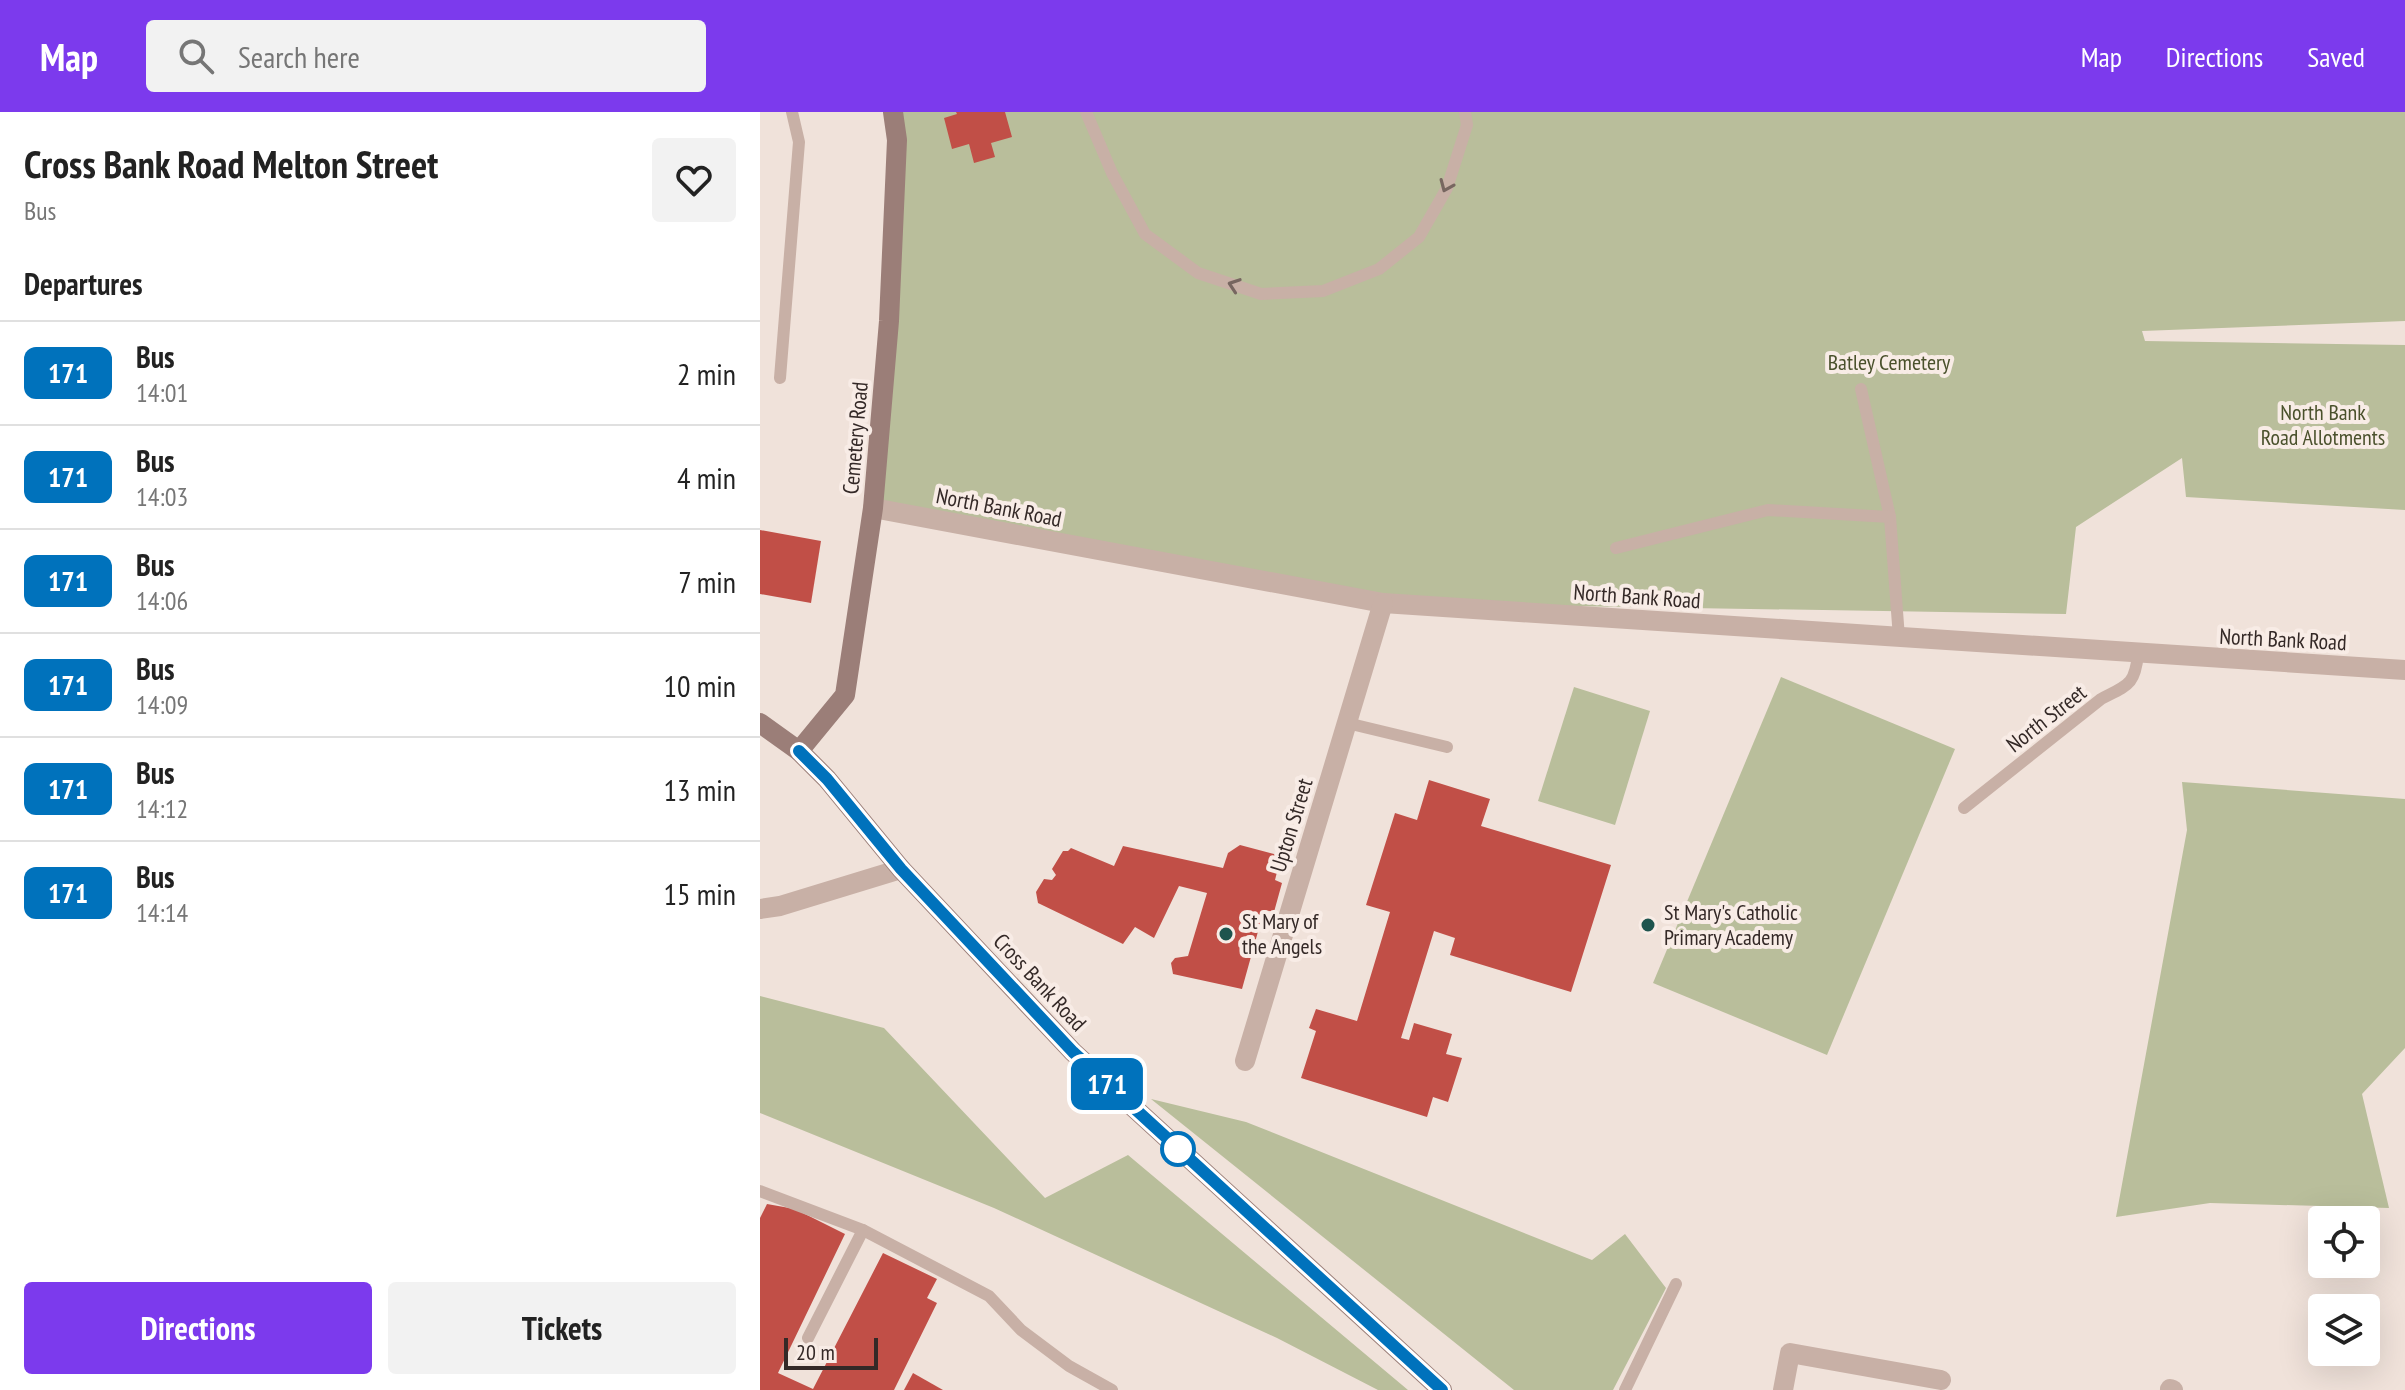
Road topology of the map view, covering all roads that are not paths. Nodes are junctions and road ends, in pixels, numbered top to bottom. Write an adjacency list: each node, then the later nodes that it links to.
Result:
1 (792, 112): 5 (lane)
2 (893, 112): 7 (street, Cemetery Road)
3 (1086, 112): 4 (lane, one-way to 3)
4 (1465, 112)
5 (780, 378)
6 (1861, 389): 8 (lane)
7 (873, 508): 10 (street, North Bank Road); 17 (street, Cemetery Road)
8 (1890, 517): 9 (lane); 11 (lane)
9 (1616, 548)
10 (1383, 603): 11 (street, North Bank Road); 15 (street, Upton Street)
11 (1899, 638): 12 (street, North Bank Road)
12 (2138, 654): 13 (street, North Bank Road); 18 (lane, North Street)
13 (2405, 670)
14 (760, 723): 17 (street, Cross Bank Road)
15 (1347, 723): 16 (lane); 21 (street, Upton Street)
16 (1447, 747)
17 (799, 751): 19 (street, Cross Bank Road)
18 (1964, 808)
19 (901, 869): 20 (street); 28 (street, Cross Bank Road)
20 (760, 909)
21 (1245, 1061)
22 (760, 1191): 23 (lane)
23 (863, 1230): 25 (lane); 27 (lane)
24 (1676, 1284): 29 (lane)
25 (808, 1338)
26 (1941, 1380): 30 (street)
27 (1112, 1390)
28 (1442, 1390)
29 (1625, 1390)
30 (1783, 1390)

